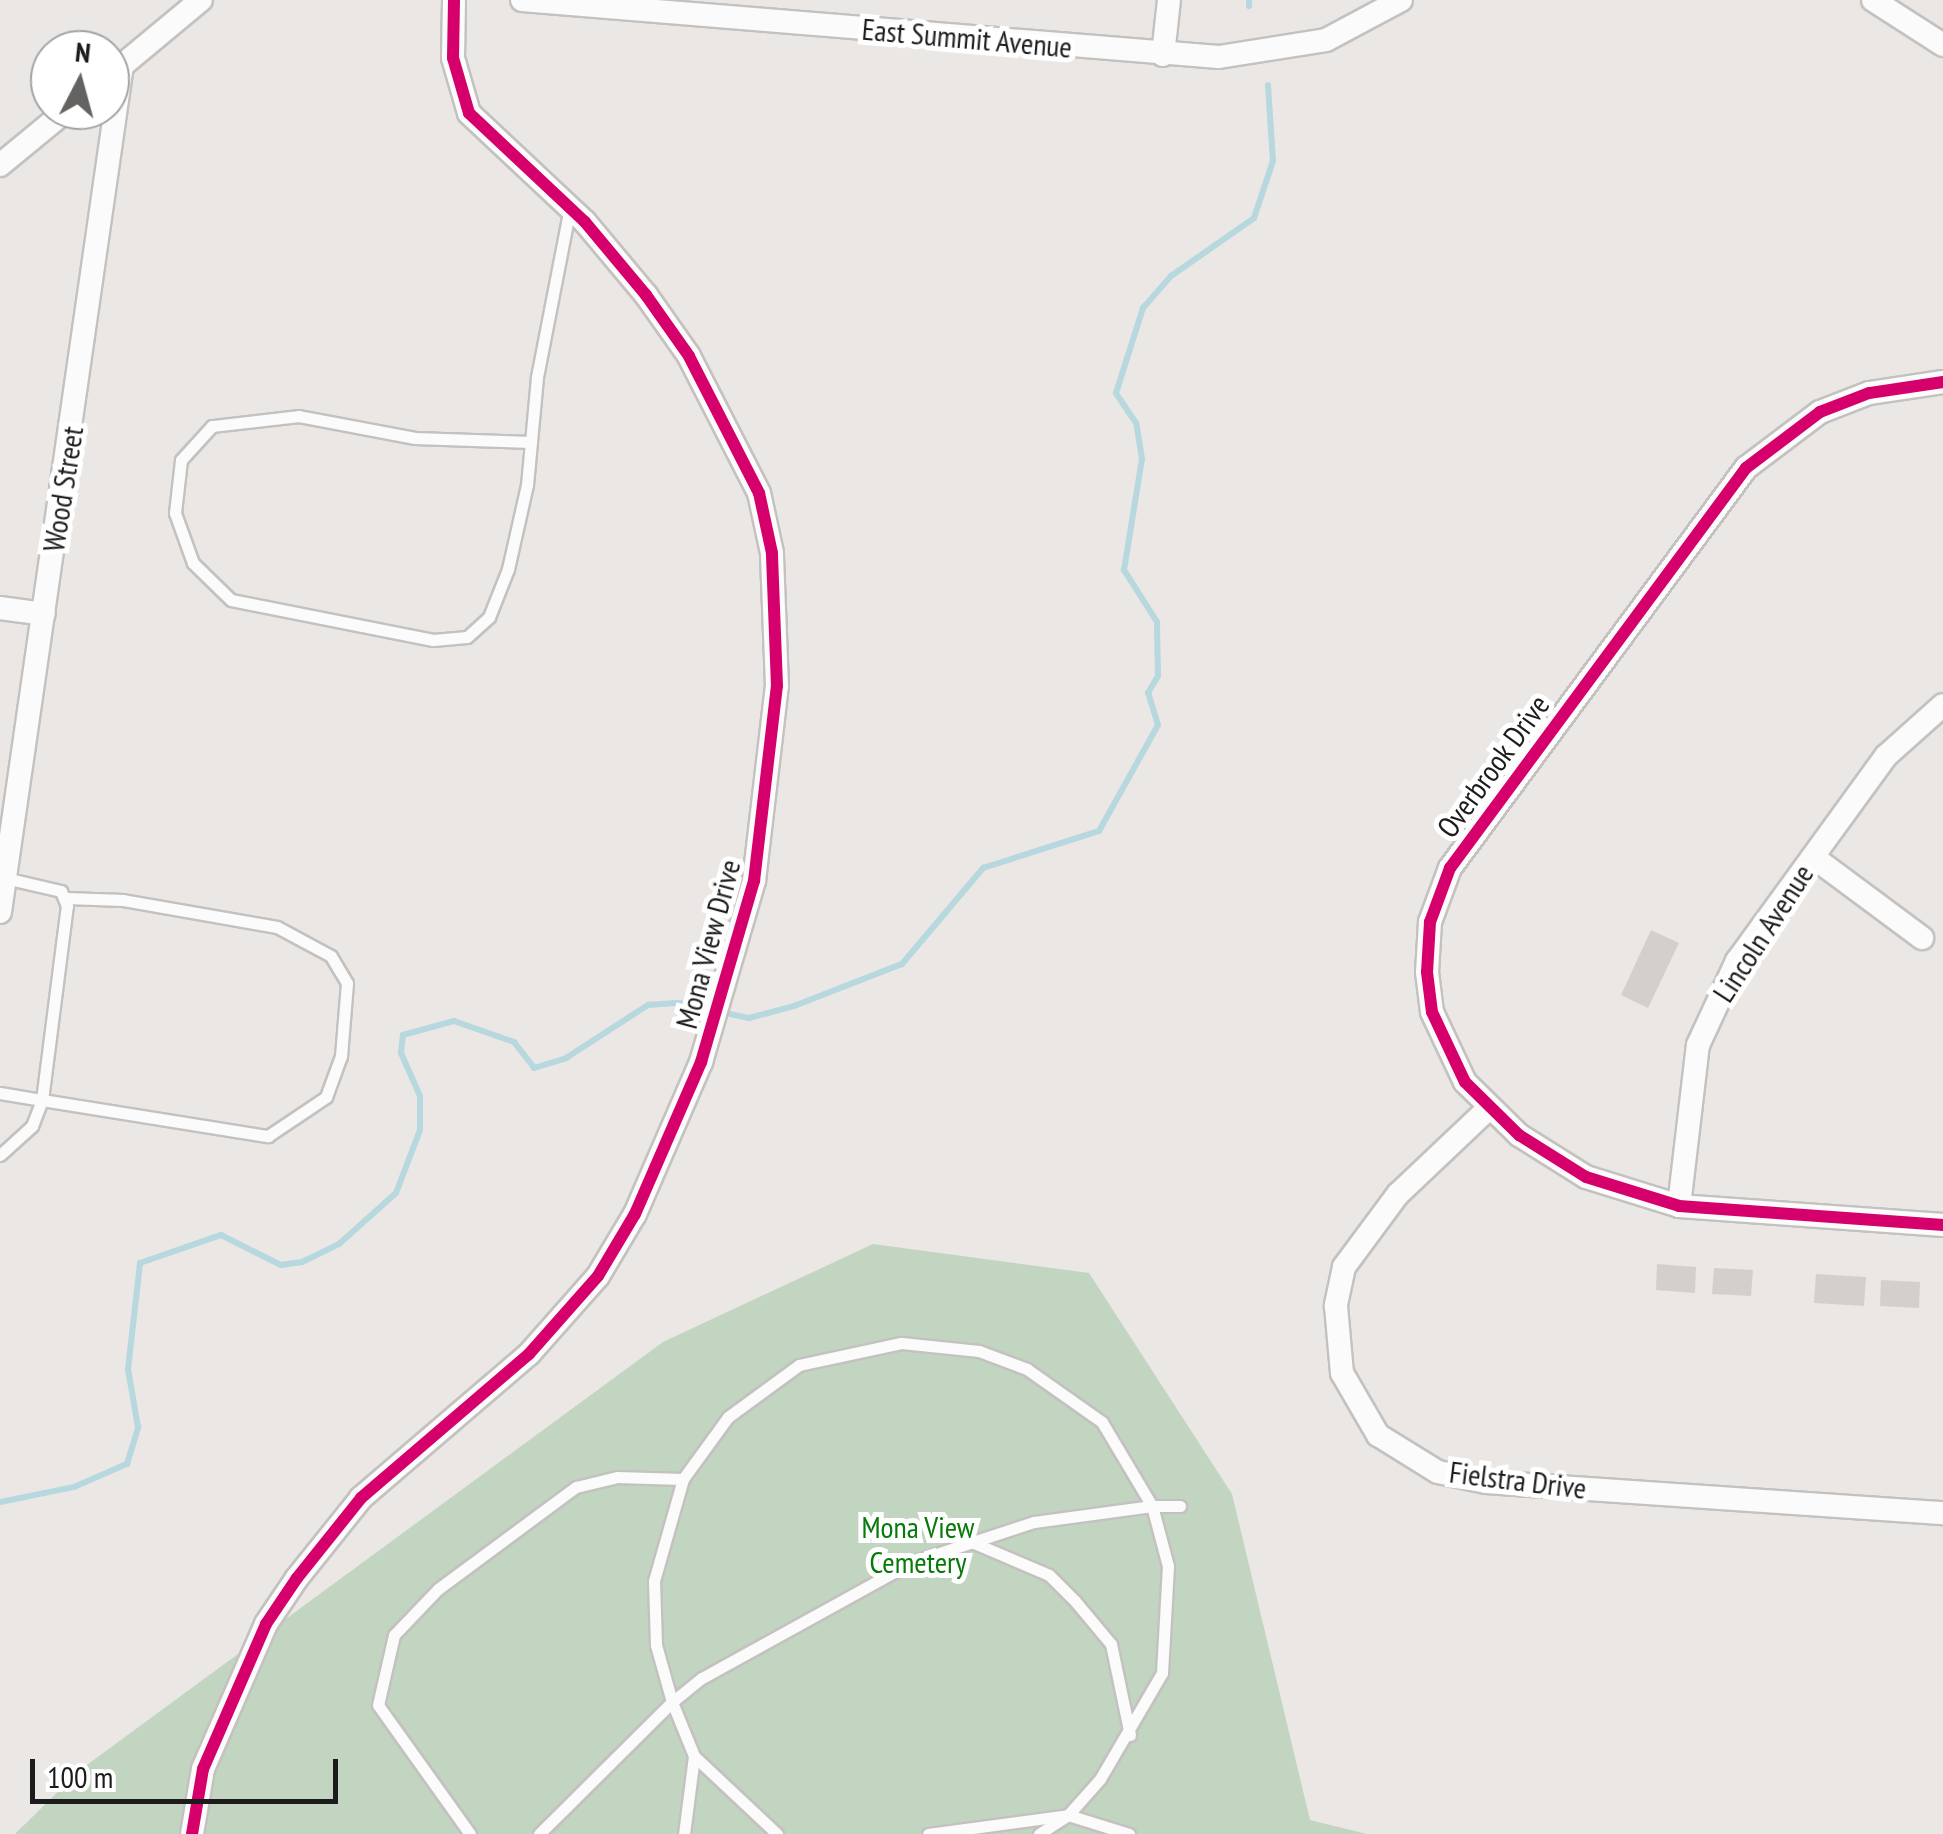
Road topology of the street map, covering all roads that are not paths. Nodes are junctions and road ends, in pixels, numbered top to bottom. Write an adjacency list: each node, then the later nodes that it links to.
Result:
1 (201, 0): 9 (street)
2 (454, 0): 13 (street, Mona View Drive)
3 (522, 0): 8 (street, East Summit Avenue)
4 (1169, 0): 8 (street)
5 (1401, 0): 8 (street, East Summit Avenue)
6 (1873, 0): 7 (street)
7 (1943, 46)
8 (1163, 55)
9 (130, 58)
10 (43, 130): 12 (street)
11 (108, 130): 17 (street, Wood Street)
12 (0, 165)
13 (570, 208): 15 (lane); 39 (street, Mona View Drive)
14 (1943, 382): 26 (street, Overbrook Drive)
15 (531, 442): 15 (lane)
16 (0, 608): 17 (street)
17 (44, 614): 20 (street, Wood Street)
18 (1943, 706): 19 (street, Lincoln Avenue)
19 (1812, 857): 23 (street); 28 (street, Lincoln Avenue)
20 (5, 878): 21 (lane); 22 (street, Wood Street)
21 (66, 898): 25 (lane); 25 (lane)
22 (0, 912)
23 (1922, 938)
24 (0, 1093): 25 (lane)
25 (42, 1100): 27 (lane)
26 (1489, 1108): 28 (street, Overbrook Drive); 33 (street, Fielstra Drive)
27 (0, 1155)
28 (1679, 1206): 29 (street, Overbrook Drive)
29 (1943, 1225)
30 (683, 1479): 31 (lane); 35 (lane); 40 (lane)
31 (1152, 1506): 32 (lane); 34 (lane); 36 (lane)
32 (1180, 1506)
33 (1943, 1512)
34 (967, 1540): 35 (lane); 36 (lane)
35 (672, 1702): 37 (lane); 41 (lane)
36 (1130, 1735): 38 (lane)
37 (694, 1756): 42 (lane); 43 (lane)
38 (1068, 1816): 44 (lane); 45 (lane); 46 (lane)
39 (192, 1834)
40 (470, 1834)
41 (538, 1834)
42 (684, 1834)
43 (778, 1834)
44 (928, 1834)
45 (1038, 1834)
46 (1128, 1834)

